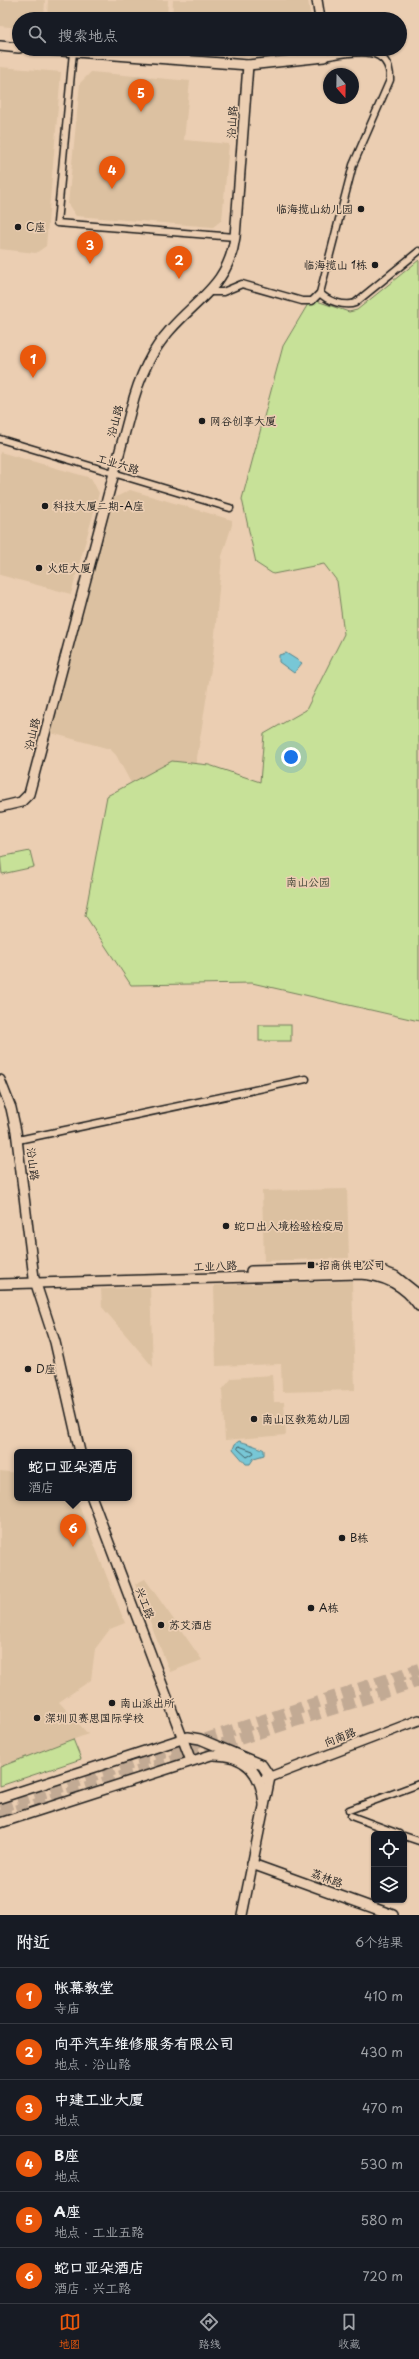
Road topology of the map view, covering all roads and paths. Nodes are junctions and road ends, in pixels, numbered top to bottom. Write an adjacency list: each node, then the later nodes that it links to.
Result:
1 (318, 0): 2 (street)
2 (319, 12)
3 (0, 46): 4 (street)
4 (12, 47)
5 (73, 56): 10 (street)
6 (123, 56): 9 (street)
7 (306, 56): 9 (street)
8 (378, 56): 13 (street)
9 (248, 66): 10 (street, 沿山路)
10 (235, 237): 12 (street, 沿山路)
11 (419, 251): 13 (street)
12 (210, 292): 13 (street); 15 (street, 沿山路)
13 (320, 293)
14 (0, 439): 15 (street, 工业六路)
15 (114, 474): 16 (street, 工业六路); 17 (street, 沿山路)
16 (230, 508)
17 (0, 807)
18 (306, 1079): 20 (street)
19 (0, 1080): 20 (street, 沿山路)
20 (18, 1140): 22 (street, 沿山路)
21 (0, 1278): 22 (street, 工业八路)
22 (35, 1281): 23 (street, 工业八路); 24 (street, 工业八路); 25 (street, 工业八路); 26 (street)
23 (0, 1284)
24 (419, 1295)
25 (419, 1306)
26 (79, 1449)
27 (93, 1501): 29 (street, 兴工路)
28 (419, 1720): 31 (street, 向南路)
29 (183, 1738): 30 (street, 兴工路); 31 (street); 34 (street)
30 (191, 1761): 32 (street); 36 (street)
31 (270, 1777): 32 (street, 向南路); 35 (street)
32 (260, 1781): 35 (street)
33 (419, 1784): 37 (street)
34 (0, 1798)
35 (264, 1804): 40 (street)
36 (0, 1823)
37 (392, 1831)
38 (407, 1837): 39 (street)
39 (419, 1841)
40 (252, 1864): 41 (street); 42 (street, 荔林路)
41 (242, 1915)
42 (393, 1915)

